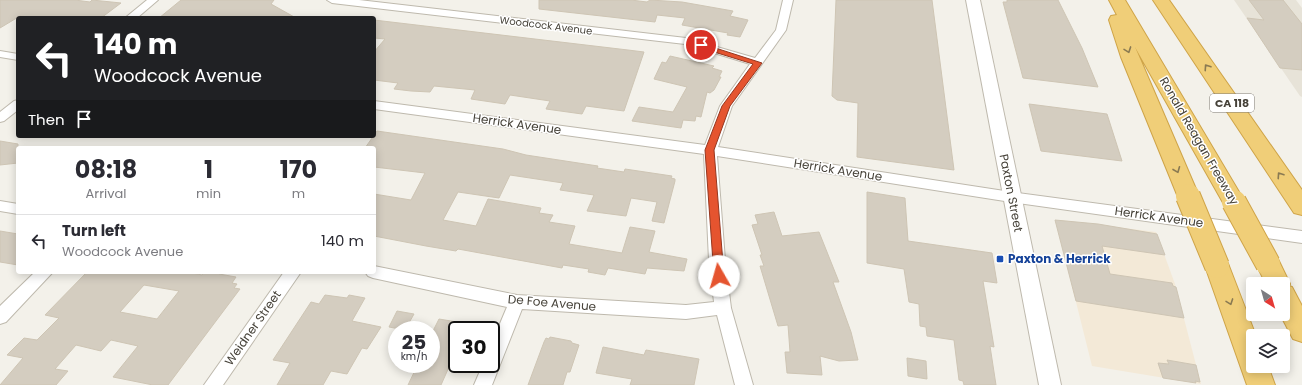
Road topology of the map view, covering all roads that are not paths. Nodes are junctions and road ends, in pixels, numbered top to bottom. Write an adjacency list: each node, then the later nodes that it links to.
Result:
1 (153, 0): 9 (street)
2 (332, 0): 8 (street, Woodcock Avenue)
3 (788, 0): 12 (street)
4 (973, 0): 17 (street, Paxton Street)
5 (1110, 0): 31 (highway, one-way to 31, bridge)
6 (1117, 0): 25 (highway, Ronald Reagan Freeway, bridge)
7 (1161, 0): 19 (highway, CA 118, one-way to 7)
8 (361, 2): 12 (street, Woodcock Avenue)
9 (133, 16)
10 (0, 54): 11 (street)
11 (16, 57)
12 (758, 63): 16 (street)
13 (376, 105): 16 (street, Herrick Avenue)
14 (16, 106): 15 (street)
15 (0, 118)
16 (710, 150): 17 (street, Herrick Avenue); 27 (street)
17 (1011, 197): 21 (street, Herrick Avenue); 36 (street, Paxton Street)
18 (0, 206): 20 (street)
19 (1302, 207)
20 (16, 209)
21 (1302, 237)
22 (376, 273): 26 (street, De Foe Avenue)
23 (43, 274): 29 (street)
24 (292, 274): 33 (street, Weidner Street)
25 (1273, 274)
26 (517, 302): 27 (street, De Foe Avenue); 34 (street)
27 (723, 308): 35 (street)
28 (1290, 308): 30 (highway)
29 (0, 317)
30 (1302, 331)
31 (1246, 346)
32 (1256, 373): 37 (highway)
33 (213, 385)
34 (482, 385)
35 (744, 385)
36 (1050, 385)
37 (1261, 385)

